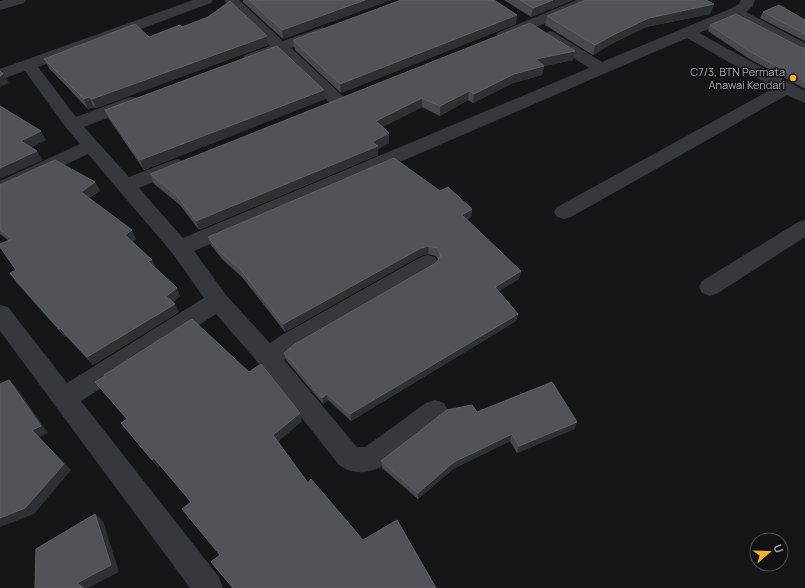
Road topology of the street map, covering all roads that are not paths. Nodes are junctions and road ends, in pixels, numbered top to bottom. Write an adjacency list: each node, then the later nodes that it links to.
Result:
1 (19, 0): 6 (street)
2 (206, 0): 14 (street)
3 (230, 0): 12 (street)
4 (590, 0): 8 (street)
5 (748, 0): 7 (street)
6 (0, 6)
7 (735, 12): 10 (street); 13 (street)
8 (524, 20): 11 (street); 16 (street)
9 (334, 28): 12 (street)
10 (687, 32): 16 (street); 18 (street)
11 (494, 39)
12 (282, 47): 15 (street); 21 (street)
13 (805, 49)
14 (28, 64): 17 (street); 22 (street)
15 (237, 64)
16 (602, 69): 29 (street)
17 (0, 75)
18 (786, 88): 20 (street); 27 (street)
19 (148, 97): 22 (street)
20 (805, 98)
21 (339, 102)
22 (73, 125): 23 (street)
23 (91, 146): 25 (street); 26 (street)
24 (192, 160): 25 (street)
25 (126, 186): 29 (street)
26 (0, 189)
27 (564, 212)
28 (805, 227): 31 (street)
29 (180, 248): 32 (street)
30 (428, 263): 34 (street)
31 (710, 287)
32 (218, 301): 34 (street); 35 (street)
33 (0, 314): 35 (street)
34 (268, 358): 36 (street)
35 (65, 398): 37 (street)
36 (435, 411)
37 (208, 588)

